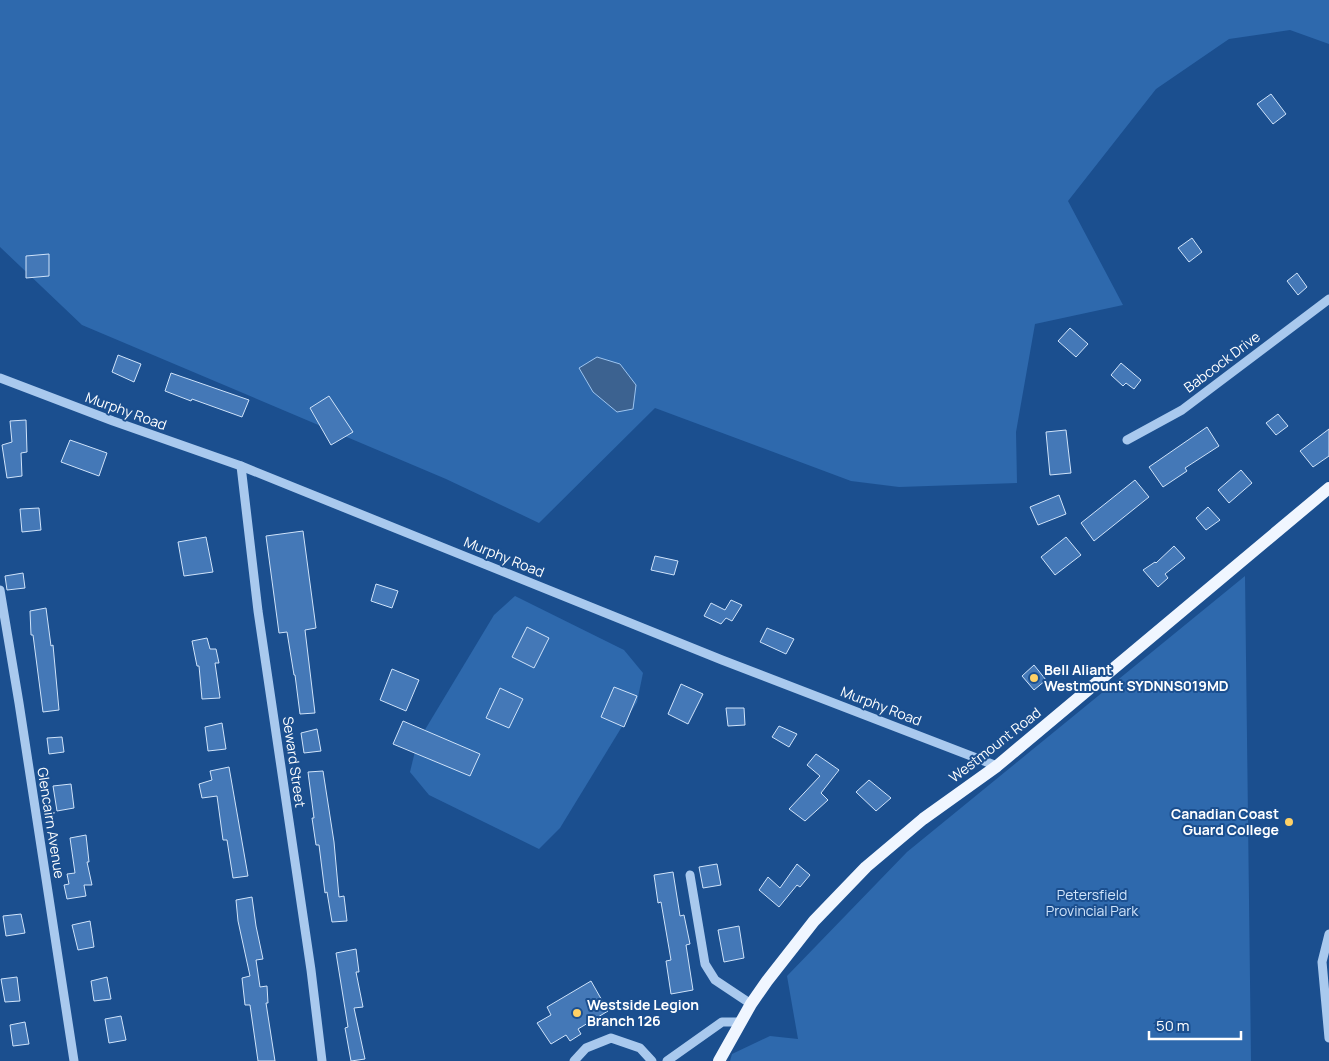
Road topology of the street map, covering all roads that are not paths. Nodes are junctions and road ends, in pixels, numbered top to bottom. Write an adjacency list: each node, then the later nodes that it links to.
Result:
1 (1329, 299): 3 (street, Babcock Drive)
2 (0, 378): 4 (street, Murphy Road)
3 (1127, 440)
4 (241, 466): 7 (street, Murphy Road); 14 (street, Seward Street)
5 (1329, 488): 7 (main road, Westmount Road)
6 (0, 590): 13 (street, Glencairn Avenue)
7 (997, 766): 10 (main road, Westmount Road)
8 (690, 875): 10 (street)
9 (1329, 934): 12 (street)
10 (750, 1004): 11 (main road, Westmount Road)
11 (741, 1022): 17 (street); 18 (main road, Westmount Road)
12 (1329, 1038)
13 (74, 1061)
14 (322, 1061)
15 (574, 1061): 16 (street)
16 (652, 1061)
17 (668, 1061)
18 (719, 1061)

